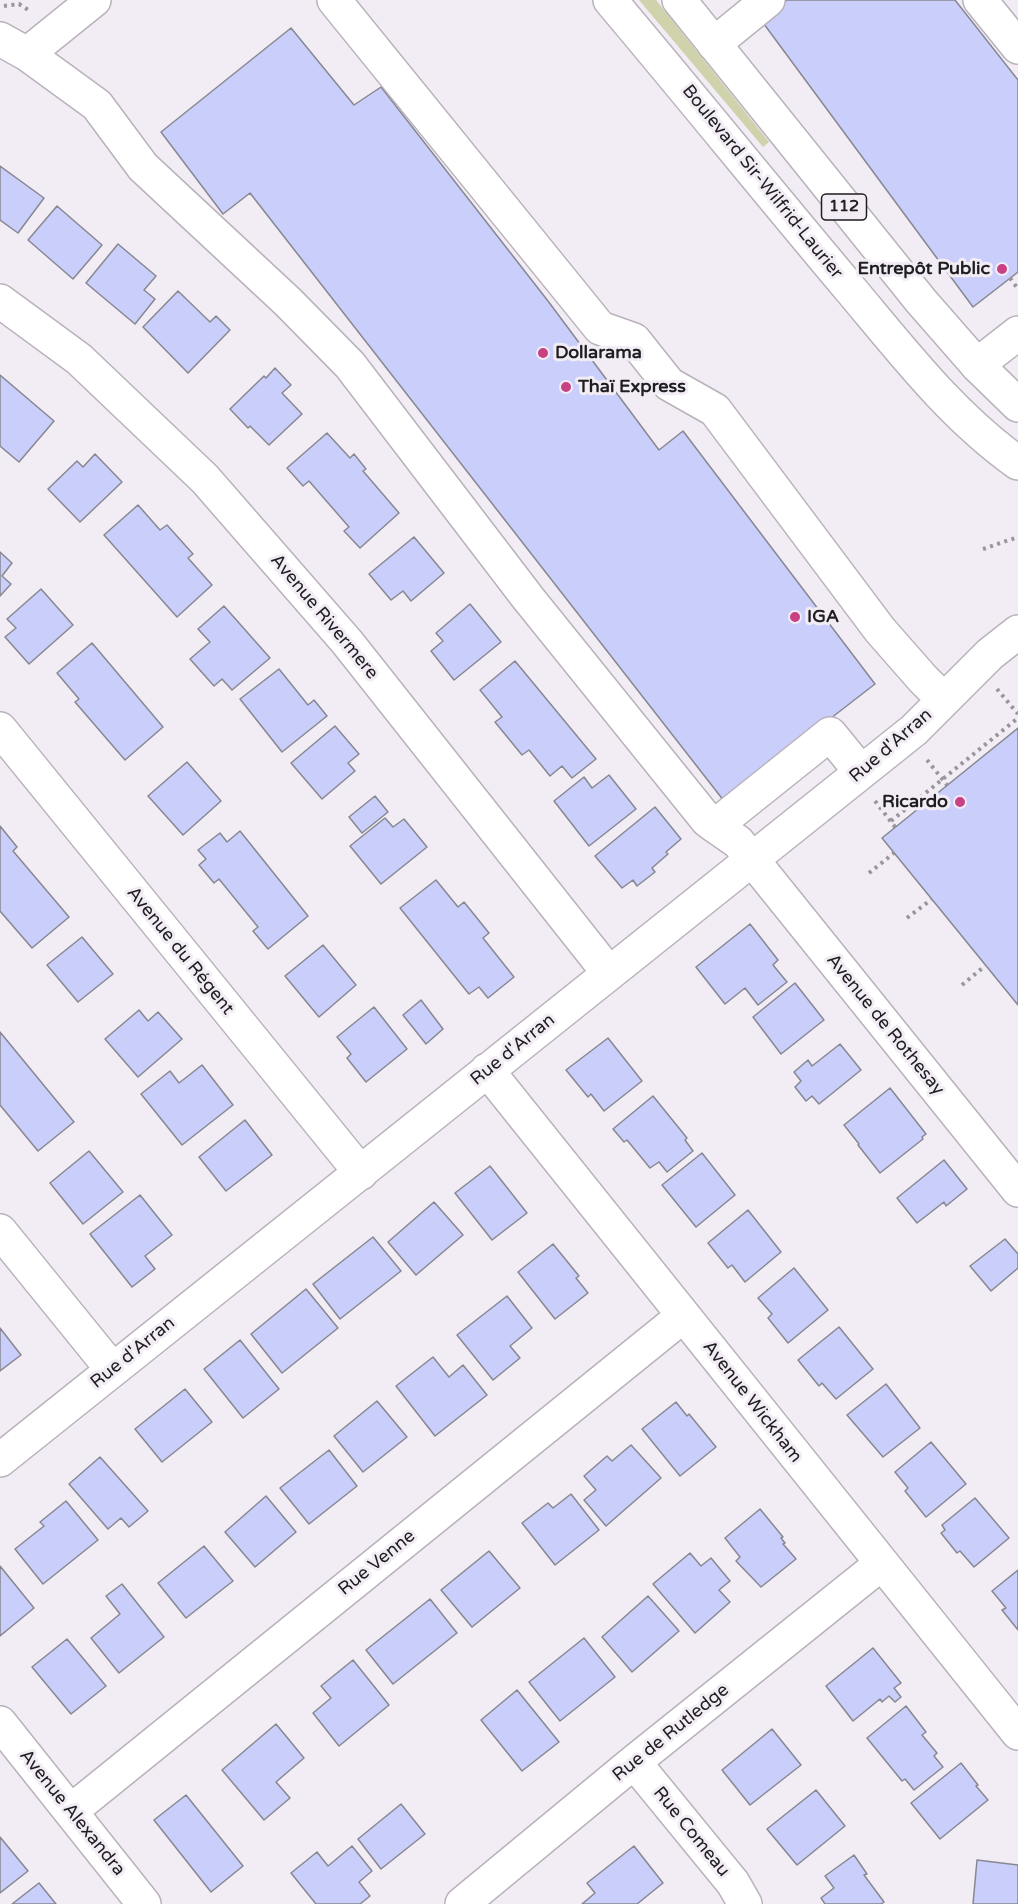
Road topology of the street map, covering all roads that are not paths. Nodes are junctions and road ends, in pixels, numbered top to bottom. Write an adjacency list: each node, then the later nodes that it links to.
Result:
1 (94, 0): 8 (street)
2 (610, 0): 14 (street, Boulevard Sir-Wilfrid-Laurier / 112)
3 (679, 0): 7 (street, 112)
4 (768, 0): 7 (street)
5 (981, 0): 9 (street)
6 (336, 1): 16 (street)
7 (714, 44): 12 (street, 112)
8 (14, 47): 19 (street, Avenue de Rothesay)
9 (1018, 48)
10 (0, 301): 21 (street, Avenue Rivermere)
11 (1018, 333): 12 (street)
12 (977, 365): 13 (street, 112)
13 (1018, 405)
14 (1018, 463)
15 (1018, 632): 16 (street, Rue d'Arran)
16 (944, 700): 18 (street, Rue d'Arran)
17 (0, 729): 23 (street, Avenue du Régent)
18 (867, 786): 19 (street); 20 (street, Rue d'Arran)
19 (715, 826): 20 (street, Avenue de Rothesay)
20 (752, 859): 21 (street, Rue d'Arran); 24 (street, Avenue de Rothesay)
21 (608, 972): 22 (street, Rue d'Arran)
22 (487, 1070): 23 (street, Rue d'Arran); 26 (street, Avenue Wickham)
23 (361, 1173): 27 (street, Rue d'Arran)
24 (1018, 1190)
25 (0, 1231): 27 (street)
26 (683, 1316): 29 (street, Avenue Wickham); 33 (street, Rue Venne)
27 (112, 1369): 28 (street, Rue d'Arran)
28 (0, 1460)
29 (881, 1564): 31 (street, Avenue Wickham); 32 (street, Rue de Rutledge)
30 (0, 1723): 33 (street, Avenue Alexandra)
31 (1018, 1733)
32 (634, 1762): 35 (street, Rue de Rutledge); 36 (street, Rue Comeau)
33 (71, 1811): 34 (street, Avenue Alexandra)
34 (144, 1904)
35 (462, 1904)
36 (745, 1904)

